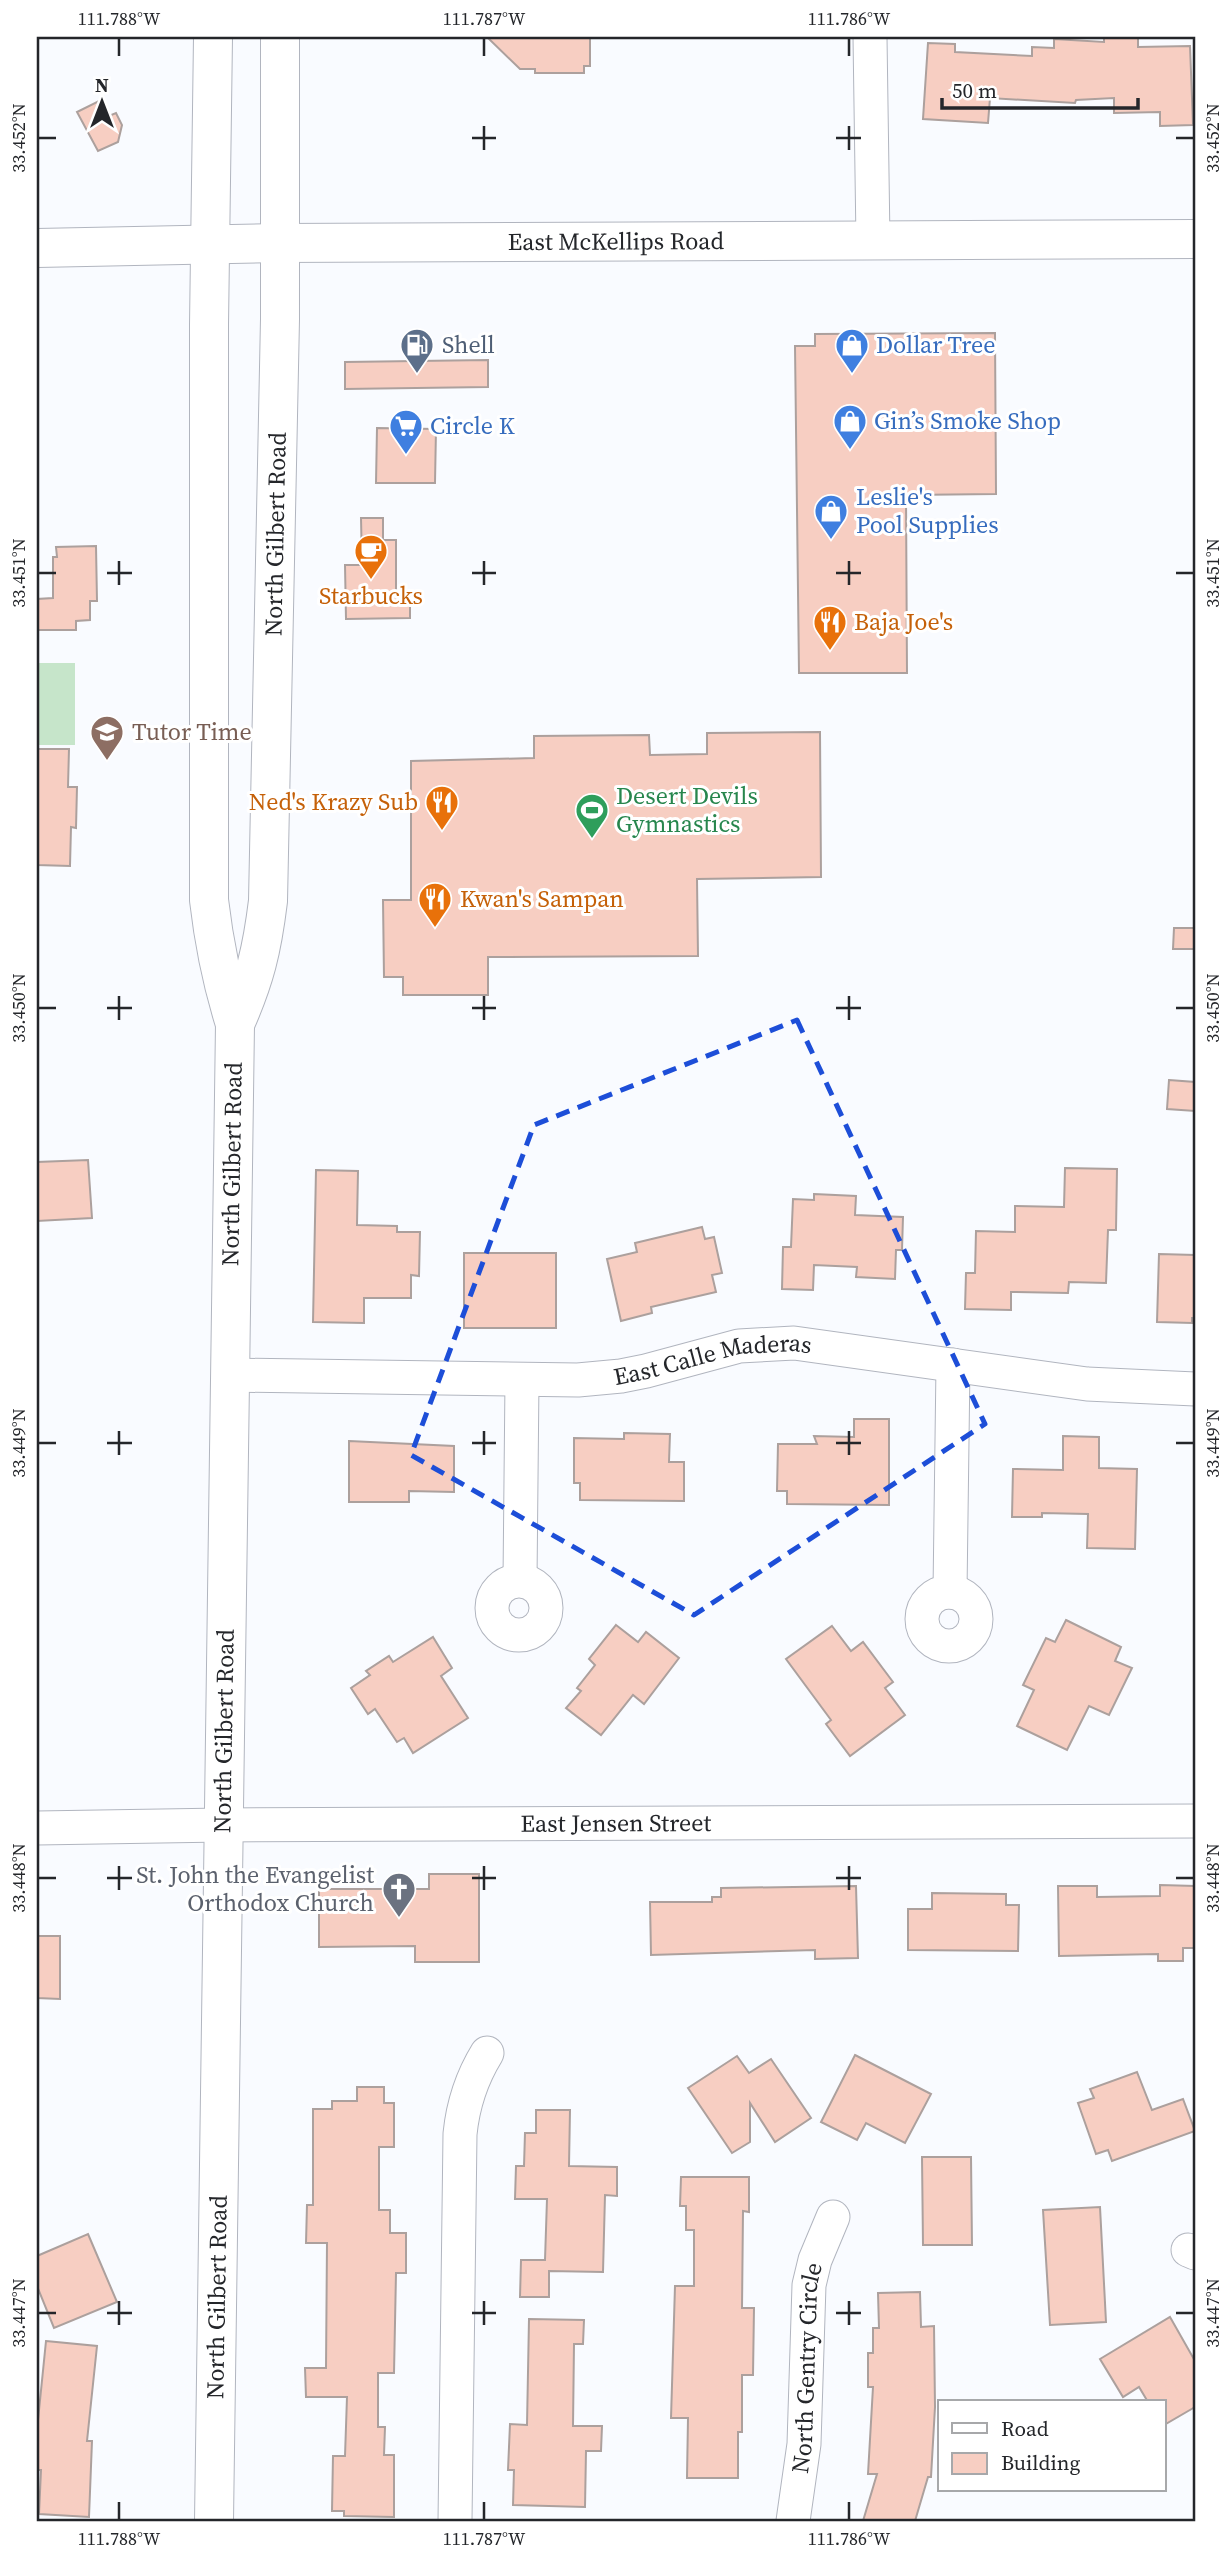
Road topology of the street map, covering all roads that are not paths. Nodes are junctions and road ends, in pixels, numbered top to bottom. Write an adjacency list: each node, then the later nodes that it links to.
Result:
1 (213, 37): 7 (main road, North Gilbert Road)
2 (279, 37): 6 (main road, North Gilbert Road)
3 (870, 37): 5 (street)
4 (1195, 239): 5 (main road, East McKellips Road)
5 (873, 241): 6 (main road, East McKellips Road)
6 (279, 243): 7 (main road, East McKellips Road); 9 (main road, North Gilbert Road)
7 (209, 244): 8 (main road, East McKellips Road); 9 (main road, North Gilbert Road)
8 (37, 248)
9 (235, 1024): 11 (main road, North Gilbert Road)
10 (953, 1365): 12 (street, East Calle Maderas); 13 (street, East Calle Maderas); 15 (street)
11 (229, 1375): 12 (street, East Calle Maderas); 17 (main road, North Gilbert Road)
12 (522, 1380): 14 (street)
13 (1195, 1389)
14 (520, 1580)
15 (950, 1592)
16 (1195, 1821): 17 (street, East Jensen Street)
17 (223, 1825): 18 (street, East Jensen Street); 21 (main road, North Gilbert Road)
18 (37, 1828)
19 (487, 2053): 22 (street)
20 (833, 2217): 23 (street, North Gentry Circle)
21 (214, 2521)
22 (455, 2521)
23 (793, 2521)

